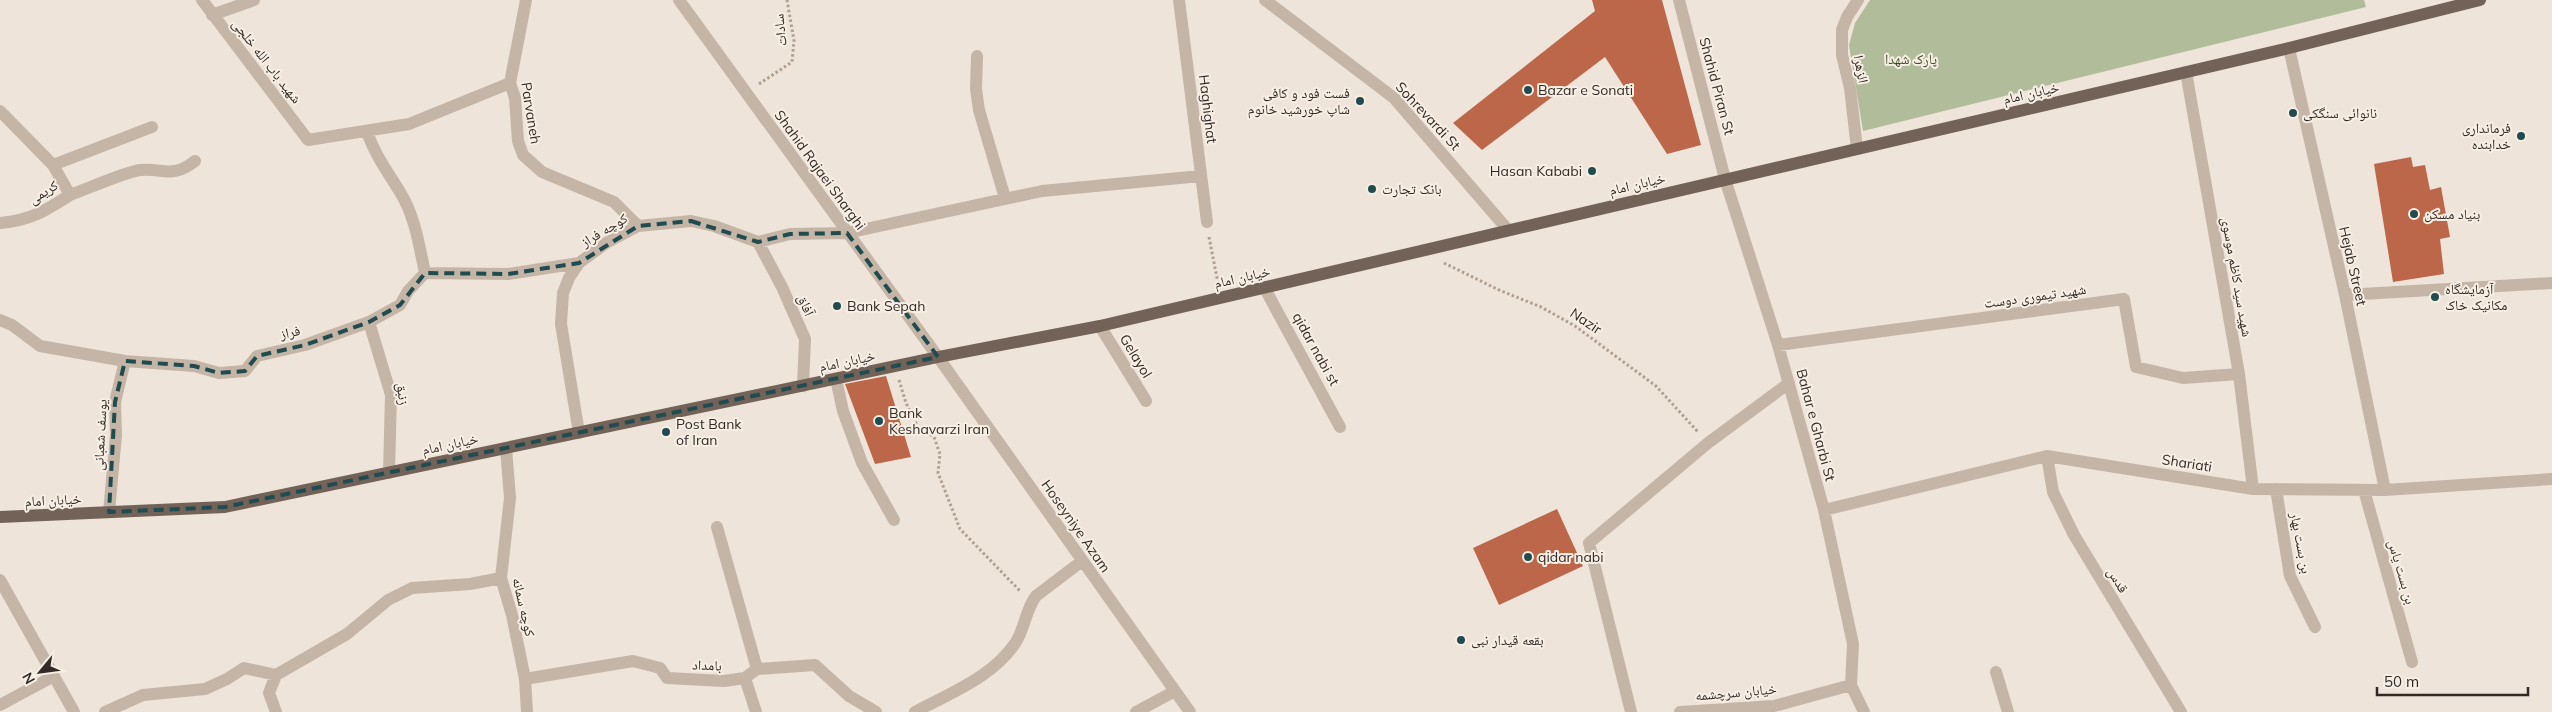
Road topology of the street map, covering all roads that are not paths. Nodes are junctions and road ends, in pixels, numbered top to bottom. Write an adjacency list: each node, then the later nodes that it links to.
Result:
1 (202, 0): 10 (street, شهید باب الله خلجی)
2 (254, 0): 10 (street)
3 (526, 0): 14 (street, Parvaneh)
4 (680, 0): 29 (street, Shahid Rajaei Sharghi)
5 (1179, 0): 21 (street, Haghighat)
6 (1265, 0): 28 (street, Sohrevardi St)
7 (1679, 0): 22 (street, Shahid Piran St)
8 (1858, 0): 18 (street, الزهرا)
9 (2480, 0): 11 (main road, خیابان امام)
10 (212, 15): 17 (street, شهید باب الله خلجی)
11 (2289, 48): 13 (main road, خیابان امام); 35 (street, Hejab Street)
12 (977, 56): 24 (street)
13 (2186, 72): 18 (main road, خیابان امام); 42 (street, شهید سید کاظم موسوی)
14 (510, 83): 17 (street); 27 (street, Parvaneh)
15 (0, 111): 20 (street, کریمی)
16 (152, 126): 20 (street)
17 (367, 131): 32 (street)
18 (1857, 149): 22 (main road, خیابان امام)
19 (195, 161): 23 (street)
20 (53, 165): 23 (street, کریمی)
21 (1201, 176): 24 (street); 25 (street, Haghighat)
22 (1725, 179): 28 (main road, خیابان امام); 39 (street, Bahar e Gharbi St)
23 (70, 195): 26 (street, کریمی)
24 (1005, 198): 29 (street)
25 (1207, 222)
26 (0, 223)
27 (638, 226): 30 (street, کوچه فراز); 31 (street, کوچه فراز)
28 (1508, 230): 34 (main road, خیابان امام)
29 (847, 233): 30 (street); 40 (street, Shahid Rajaei Sharghi)
30 (758, 242): 45 (street, آفاق)
31 (579, 263): 32 (street); 48 (street, کوچه فراز)
32 (424, 273): 37 (street, فراز)
33 (2552, 283): 35 (street)
34 (1264, 287): 38 (main road, خیابان امام); 47 (street, qidar nabi st)
35 (2345, 295): 56 (street, Hejab Street)
36 (0, 320): 41 (street, فراز)
37 (369, 322): 41 (street, فراز); 51 (street, زنبق)
38 (1100, 326): 40 (main road, خیابان امام); 46 (street, Gelayol)
39 (1778, 345): 42 (street, شهید تیموری دوست); 44 (street, Bahar e Gharbi St)
40 (938, 357): 43 (main road, خیابان امام); 62 (street, Hoseyniye Azam)
41 (126, 361): 58 (street, یوسف شعبانی)
42 (2239, 374): 53 (street, شهید سید کاظم موسوی)
43 (836, 379): 45 (main road, خیابان امام); 60 (street)
44 (1789, 383): 57 (street, Bahar e Gharbi St); 85 (street)
45 (803, 386): 48 (main road, خیابان امام)
46 (1146, 401)
47 (1340, 427)
48 (579, 433): 49 (main road, خیابان امام)
49 (506, 448): 51 (main road, خیابان امام); 63 (street, کوچه سمانه)
50 (2047, 456): 53 (street, Shariati); 57 (street, Shariati); 89 (street, قدس)
51 (388, 473): 58 (main road, خیابان امام)
52 (2552, 479): 56 (street, Shariati)
53 (2253, 489): 54 (street, Shariati)
54 (2276, 489): 55 (street, Shariati); 65 (street, بن بست بهار)
55 (2364, 490): 56 (street, Shariati); 66 (street, بن بست یاس)
56 (2385, 490)
57 (1824, 510): 73 (street, Bahar e Gharbi St)
58 (109, 512): 59 (main road, خیابان امام)
59 (0, 517)
60 (894, 520)
61 (716, 527): 67 (street)
62 (1082, 561): 74 (street, Hoseyniye Azam); 82 (street)
63 (501, 578): 70 (street); 72 (street, کوچه سمانه)
64 (0, 580): 69 (street)
65 (2314, 627)
66 (2412, 662)
67 (757, 669): 71 (street); 81 (street)
68 (1996, 672): 88 (street)
69 (54, 676): 75 (street); 76 (street)
70 (276, 676): 77 (street); 78 (street)
71 (745, 678): 72 (street, بامداد); 80 (street)
72 (525, 679): 79 (street, کوچه سمانه)
73 (1851, 685): 86 (street, خیابان سرچشمه); 87 (street)
74 (1175, 691): 83 (street); 84 (street, Hoseyniye Azam)
75 (0, 705)
76 (74, 712)
77 (105, 712)
78 (276, 712)
79 (527, 712)
80 (756, 712)
81 (876, 712)
82 (915, 712)
83 (1136, 712)
84 (1190, 712)
85 (1631, 712)
86 (1680, 712)
87 (1864, 712)
88 (2008, 712)
89 (2181, 712)

